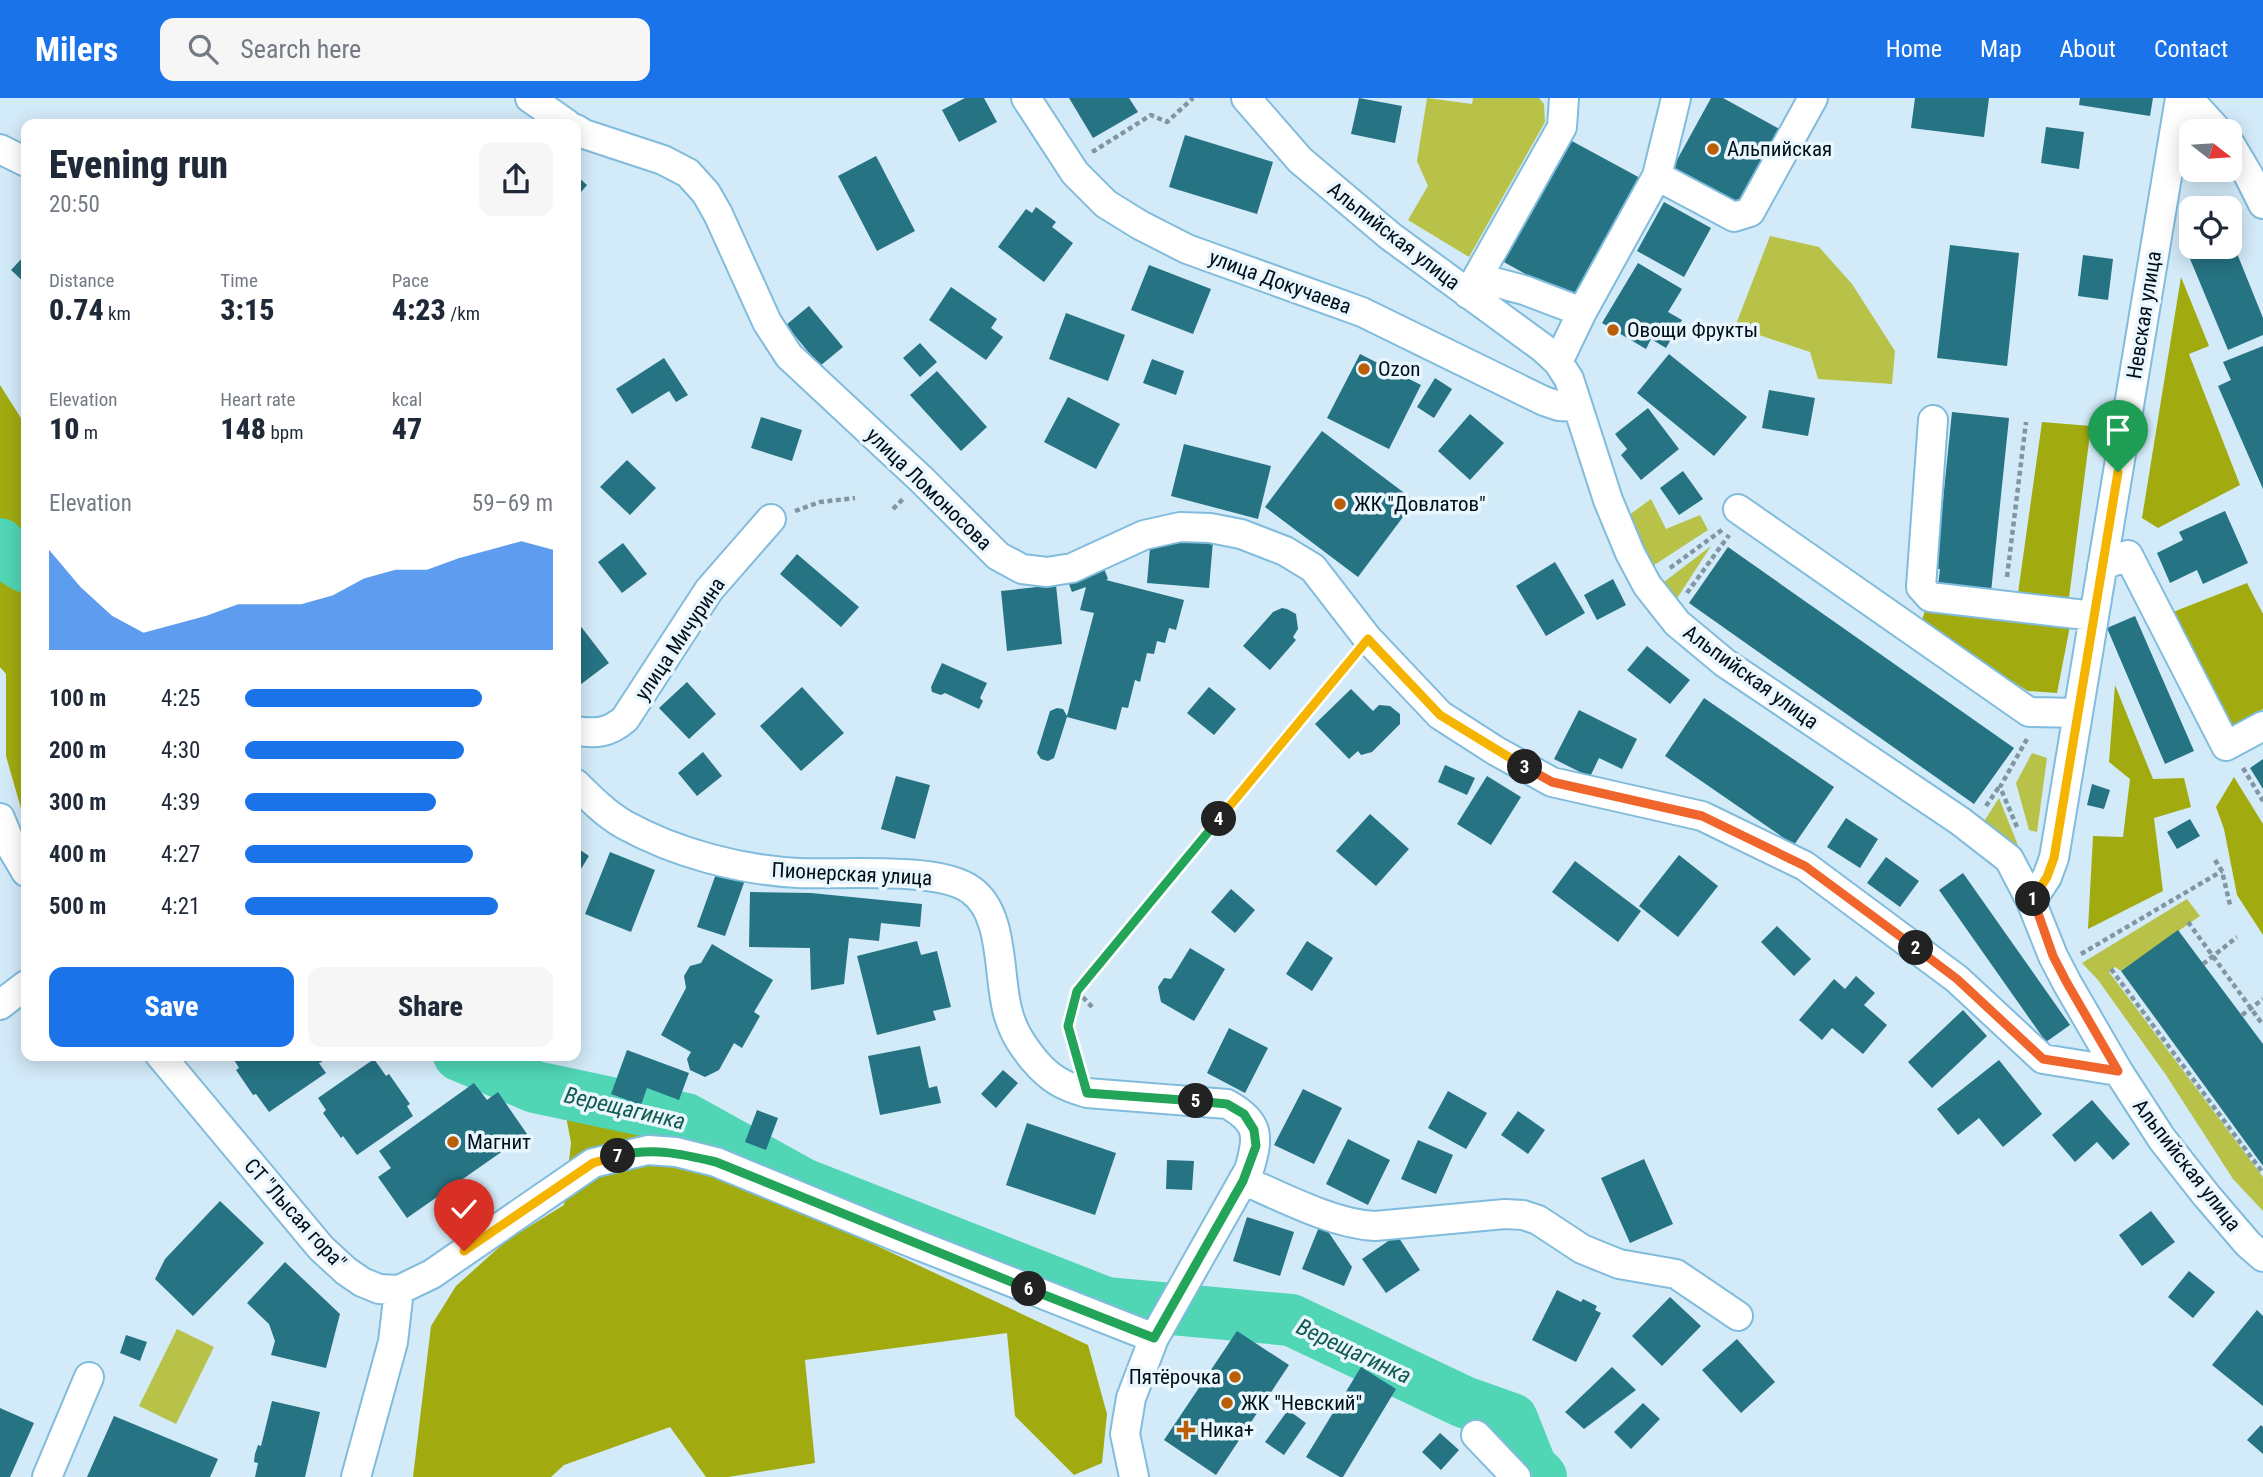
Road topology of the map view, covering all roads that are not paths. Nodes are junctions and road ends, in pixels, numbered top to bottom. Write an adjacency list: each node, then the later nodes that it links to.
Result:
1 (530, 98): 9 (street)
2 (1026, 98): 22 (street, улица Докучаева)
3 (1246, 98): 19 (street, Альпийская улица)
4 (1564, 98): 19 (street)
5 (1676, 98): 17 (street)
6 (1814, 98): 17 (street)
7 (2180, 98): 26 (street, Невская улица)
8 (2188, 98): 10 (street)
9 (560, 119)
10 (2207, 119)
11 (581, 132): 35 (street, улица Ломоносова)
12 (0, 149): 14 (street)
13 (2242, 154): 16 (street)
14 (21, 160)
15 (2242, 165): 18 (street)
16 (2263, 171)
17 (1657, 176): 20 (street)
18 (2263, 204)
19 (1473, 286): 20 (street); 21 (street, Альпийская улица)
20 (1582, 312): 21 (street)
21 (1558, 362): 22 (street, Альпийская улица)
22 (1578, 407): 36 (street, Альпийская улица)
23 (1933, 420): 27 (street)
24 (771, 519): 30 (street, улица Мичурина)
25 (1734, 521): 28 (street)
26 (2102, 566): 27 (street, Невская улица); 29 (street)
27 (2094, 616): 28 (street, Невская улица)
28 (2078, 713): 36 (street, Невская улица)
29 (2263, 726)
30 (581, 732)
31 (581, 789): 41 (street, Пионерская улица)
32 (1726, 811): 35 (street)
33 (0, 818): 34 (street)
34 (21, 863)
35 (1838, 891): 40 (street, улица Ломоносова)
36 (2032, 901): 40 (street, Альпийская улица)
37 (21, 989): 38 (street)
38 (0, 1005)
39 (165, 1061): 43 (street, СТ "Лысая гора")
40 (2118, 1071): 42 (street, Альпийская улица)
41 (1246, 1175): 44 (street); 45 (street)
42 (2263, 1257)
43 (399, 1290): 45 (street); 50 (street)
44 (1738, 1316)
45 (1154, 1338): 48 (street)
46 (89, 1377): 49 (street)
47 (1476, 1435): 51 (street)
48 (1132, 1476)
49 (47, 1477)
50 (356, 1477)
51 (1516, 1477)

